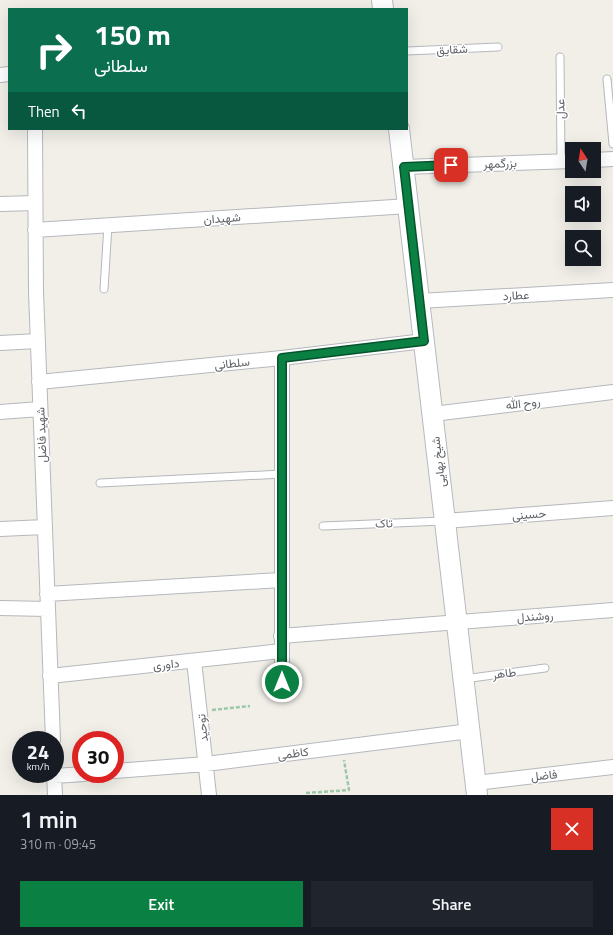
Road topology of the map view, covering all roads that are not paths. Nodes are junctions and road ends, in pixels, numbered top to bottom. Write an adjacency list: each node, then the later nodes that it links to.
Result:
1 (498, 47): 2 (lane, شقایق)
2 (408, 51)
3 (560, 57): 7 (lane, عدل)
4 (607, 79): 8 (lane)
5 (35, 130): 13 (street, شهید فاضل)
6 (399, 130): 12 (main road, شیخ بهایی)
7 (565, 144)
8 (613, 144)
9 (613, 159): 10 (street)
10 (601, 160)
11 (565, 161): 12 (street, بزرگمهر)
12 (404, 167): 15 (main road, شیخ بهایی)
13 (35, 203): 14 (street); 17 (street, شهید فاضل)
14 (0, 204)
15 (409, 206): 16 (street, شهیدان); 20 (main road, شیخ بهایی)
16 (108, 225): 17 (street, شهیدان); 18 (lane)
17 (35, 230): 21 (street, شهید فاضل)
18 (104, 289)
19 (613, 290): 20 (street, عطارد)
20 (420, 300): 22 (main road, شیخ بهایی)
21 (38, 341): 23 (street); 25 (street, شهید فاضل)
22 (424, 341): 24 (street, سلطانی); 29 (main road, شیخ بهایی)
23 (0, 343)
24 (282, 358): 25 (street, سلطانی); 30 (street)
25 (40, 382): 27 (street, شهید فاضل)
26 (613, 392): 29 (street, روح الله)
27 (40, 409): 28 (street); 35 (street, شهید فاضل)
28 (0, 412)
29 (433, 414): 33 (main road, شیخ بهایی)
30 (282, 474): 31 (lane); 37 (street)
31 (100, 483)
32 (613, 508): 33 (street, حسینی)
33 (445, 521): 34 (lane, تاک); 42 (main road, شیخ بهایی)
34 (323, 526)
35 (45, 528): 36 (street); 38 (street, شهید فاضل)
36 (0, 529)
37 (282, 580): 38 (street); 43 (street)
38 (47, 594): 40 (street, شهید فاضل)
39 (0, 608): 40 (street)
40 (48, 609): 47 (street, شهید فاضل)
41 (613, 610): 42 (street, روشندل)
42 (457, 622): 43 (street); 48 (main road, شیخ بهایی)
43 (282, 636): 44 (street)
44 (282, 651): 45 (street, داوری); 49 (street)
45 (194, 661): 47 (street, داوری); 52 (street, توحید)
46 (545, 668): 48 (lane, طاهر)
47 (50, 676): 50 (street, شهید فاضل)
48 (464, 679): 51 (main road, شیخ بهایی)
49 (282, 682)
50 (53, 731)
51 (470, 731): 52 (street, کاظمی); 56 (main road, شیخ بهایی)
52 (206, 764): 54 (street, کاظمی); 58 (street, توحید)
53 (613, 767): 56 (street, فاضل)
54 (124, 771)
55 (54, 783): 57 (street)
56 (476, 789)
57 (55, 795)
58 (209, 795)

